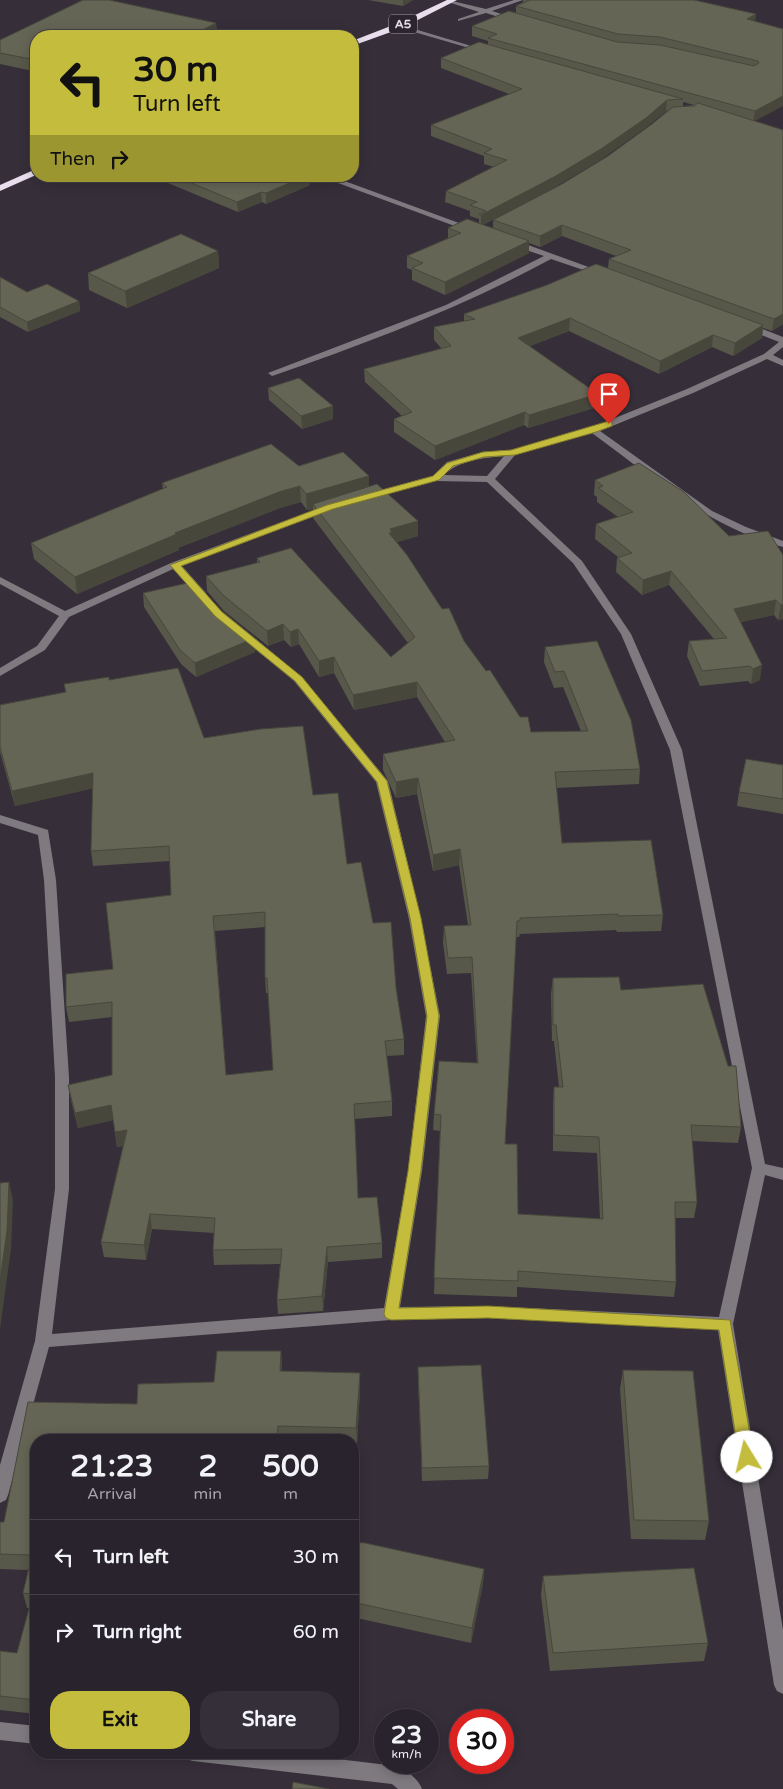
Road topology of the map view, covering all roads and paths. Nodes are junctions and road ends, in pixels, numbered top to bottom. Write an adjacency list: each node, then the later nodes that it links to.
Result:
1 (452, 0): 3 (street); 6 (highway, A5)
2 (520, 0): 3 (street)
3 (486, 12): 4 (street); 5 (street)
4 (460, 20)
5 (524, 22)
6 (399, 26): 7 (highway, A5); 8 (street)
7 (359, 41)
8 (494, 53)
9 (30, 175): 11 (highway)
10 (340, 182): 12 (street)
11 (0, 188)
12 (480, 232)
13 (506, 241): 14 (street)
14 (550, 256): 15 (street); 20 (street)
15 (612, 277)
16 (738, 323): 17 (street)
17 (783, 342): 18 (street)
18 (767, 356): 19 (street); 21 (street)
19 (783, 363)
20 (272, 374)
21 (593, 430): 22 (street); 27 (street)
22 (512, 453): 23 (street); 24 (street)
23 (436, 478): 24 (street); 25 (street)
24 (490, 479): 35 (street)
25 (359, 499)
26 (340, 504): 28 (street)
27 (783, 544)
28 (175, 565): 30 (street); 31 (street)
29 (0, 580): 31 (street)
30 (213, 607)
31 (65, 615): 33 (street)
32 (233, 626): 37 (street)
33 (0, 673)
34 (0, 819): 39 (street)
35 (759, 1168): 36 (street); 38 (street)
36 (783, 1174)
37 (391, 1314): 38 (street); 39 (street)
38 (725, 1324): 41 (street)
39 (43, 1341): 40 (street)
40 (0, 1495)
41 (783, 1684)
42 (0, 1731): 43 (street)
43 (30, 1734)
44 (255, 1759): 45 (street)
45 (413, 1789)

